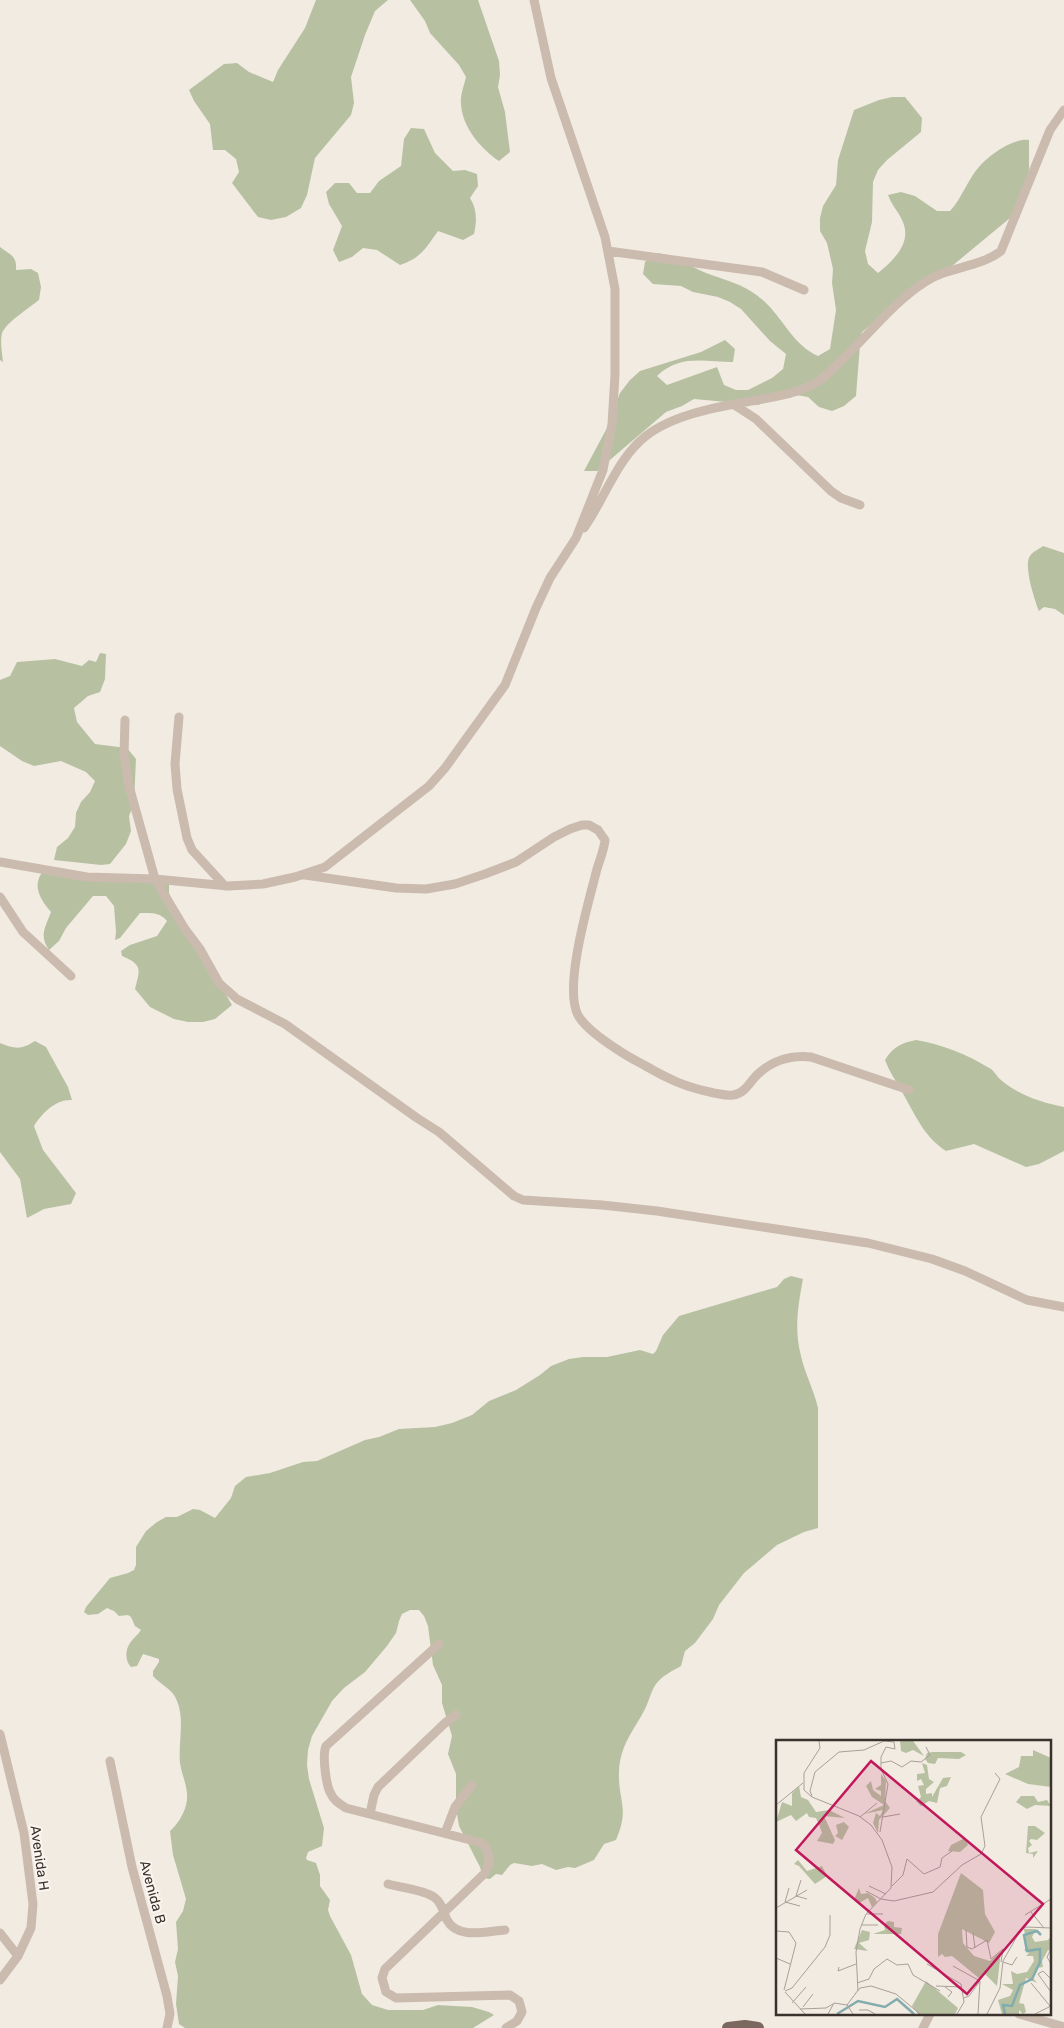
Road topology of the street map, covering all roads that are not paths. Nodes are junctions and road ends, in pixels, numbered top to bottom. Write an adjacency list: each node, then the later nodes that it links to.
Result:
1 (534, 0): 3 (street)
2 (1064, 110): 5 (street)
3 (608, 251): 4 (street); 7 (street)
4 (804, 290)
5 (733, 404): 6 (street); 7 (street)
6 (860, 505)
7 (576, 538): 11 (street)
8 (179, 717): 13 (street)
9 (125, 720): 12 (street)
10 (0, 862): 12 (street)
11 (302, 874): 13 (street); 16 (street)
12 (155, 879): 13 (street); 17 (street)
13 (225, 886)
14 (0, 897): 15 (street)
15 (71, 976)
16 (909, 1090)
17 (1064, 1307)
18 (439, 1644): 23 (street)
19 (456, 1715): 23 (street)
20 (0, 1734): 29 (street, Avenida H)
21 (110, 1761): 34 (street, Avenida B)
22 (472, 1785): 24 (street)
23 (370, 1814): 24 (street)
24 (445, 1833): 26 (street)
25 (388, 1884): 26 (street)
26 (444, 1912): 27 (street); 35 (street)
27 (505, 1930)
28 (0, 1933): 29 (street)
29 (18, 1956): 30 (street, Avenida H)
30 (0, 1980)
31 (929, 2016): 38 (street)
32 (1026, 2016): 33 (street)
33 (1064, 2027)
34 (166, 2028)
35 (506, 2028)
36 (728, 2028): 37 (main road)
37 (758, 2028)
38 (923, 2028)

